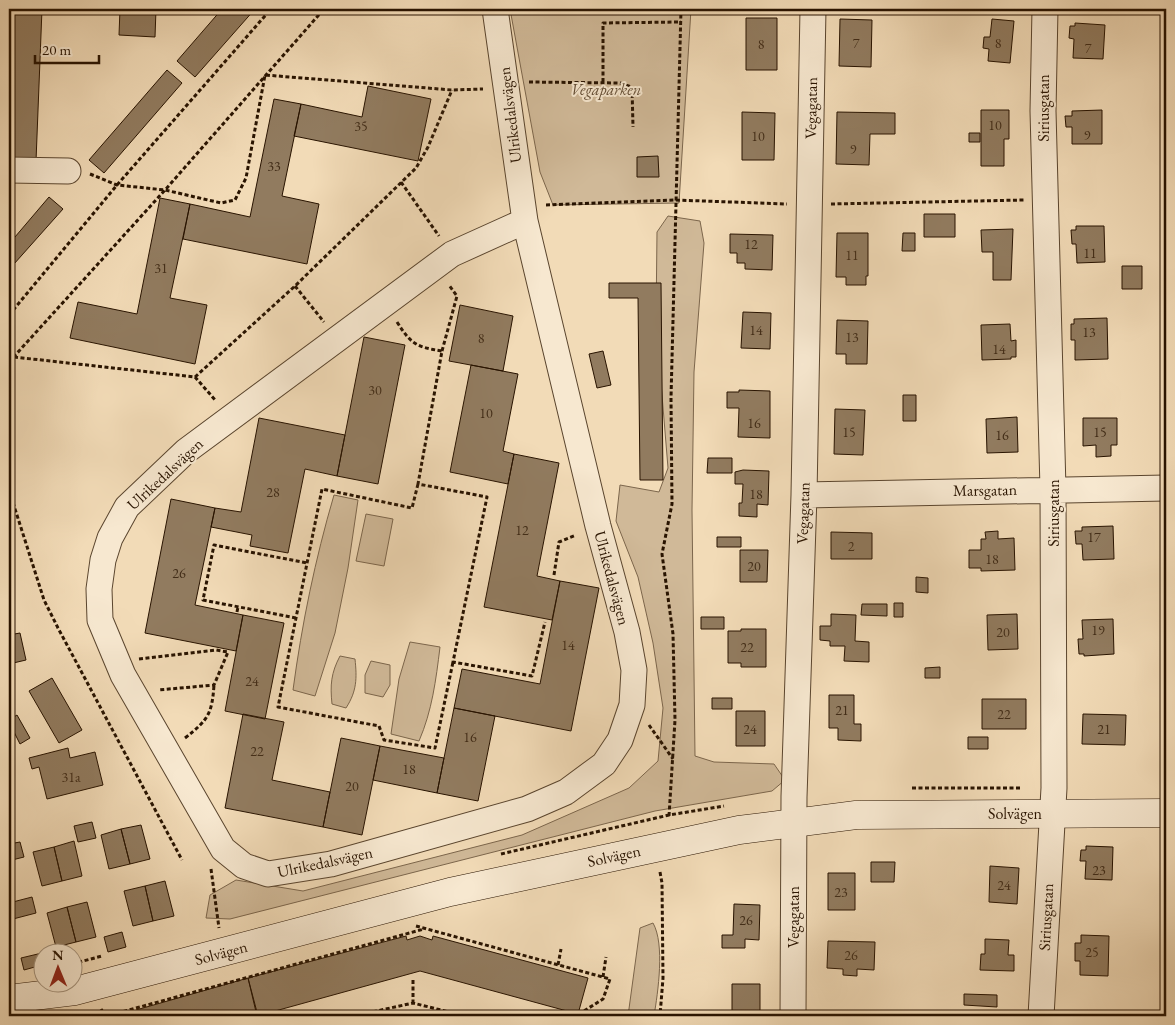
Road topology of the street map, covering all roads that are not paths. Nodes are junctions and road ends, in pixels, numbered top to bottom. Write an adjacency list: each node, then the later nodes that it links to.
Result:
1 (495, 9): 6 (street, Ulrikedalsvägen)
2 (813, 9): 9 (street, Vegagatan)
3 (1045, 9): 8 (street, Siriusgatan)
4 (9, 170): 5 (street)
5 (68, 171)
6 (524, 214): 6 (street, Ulrikedalsvägen)
7 (1166, 488): 8 (street, Marsgatan)
8 (1053, 489): 9 (street, Marsgatan); 11 (street, Siriusgatan)
9 (804, 495): 12 (street, Vegagatan)
10 (1166, 813): 11 (main road, Solvägen)
11 (1052, 814): 12 (main road, Solvägen); 19 (street, Siriusgatan)
12 (794, 822): 13 (main road, Solvägen); 18 (street, Vegagatan)
13 (82, 989)
14 (66, 992): 16 (main road, Solvägen)
15 (72, 992): 17 (main road, Solvägen)
16 (9, 999)
17 (20, 1016)
18 (793, 1016)
19 (1041, 1016)

